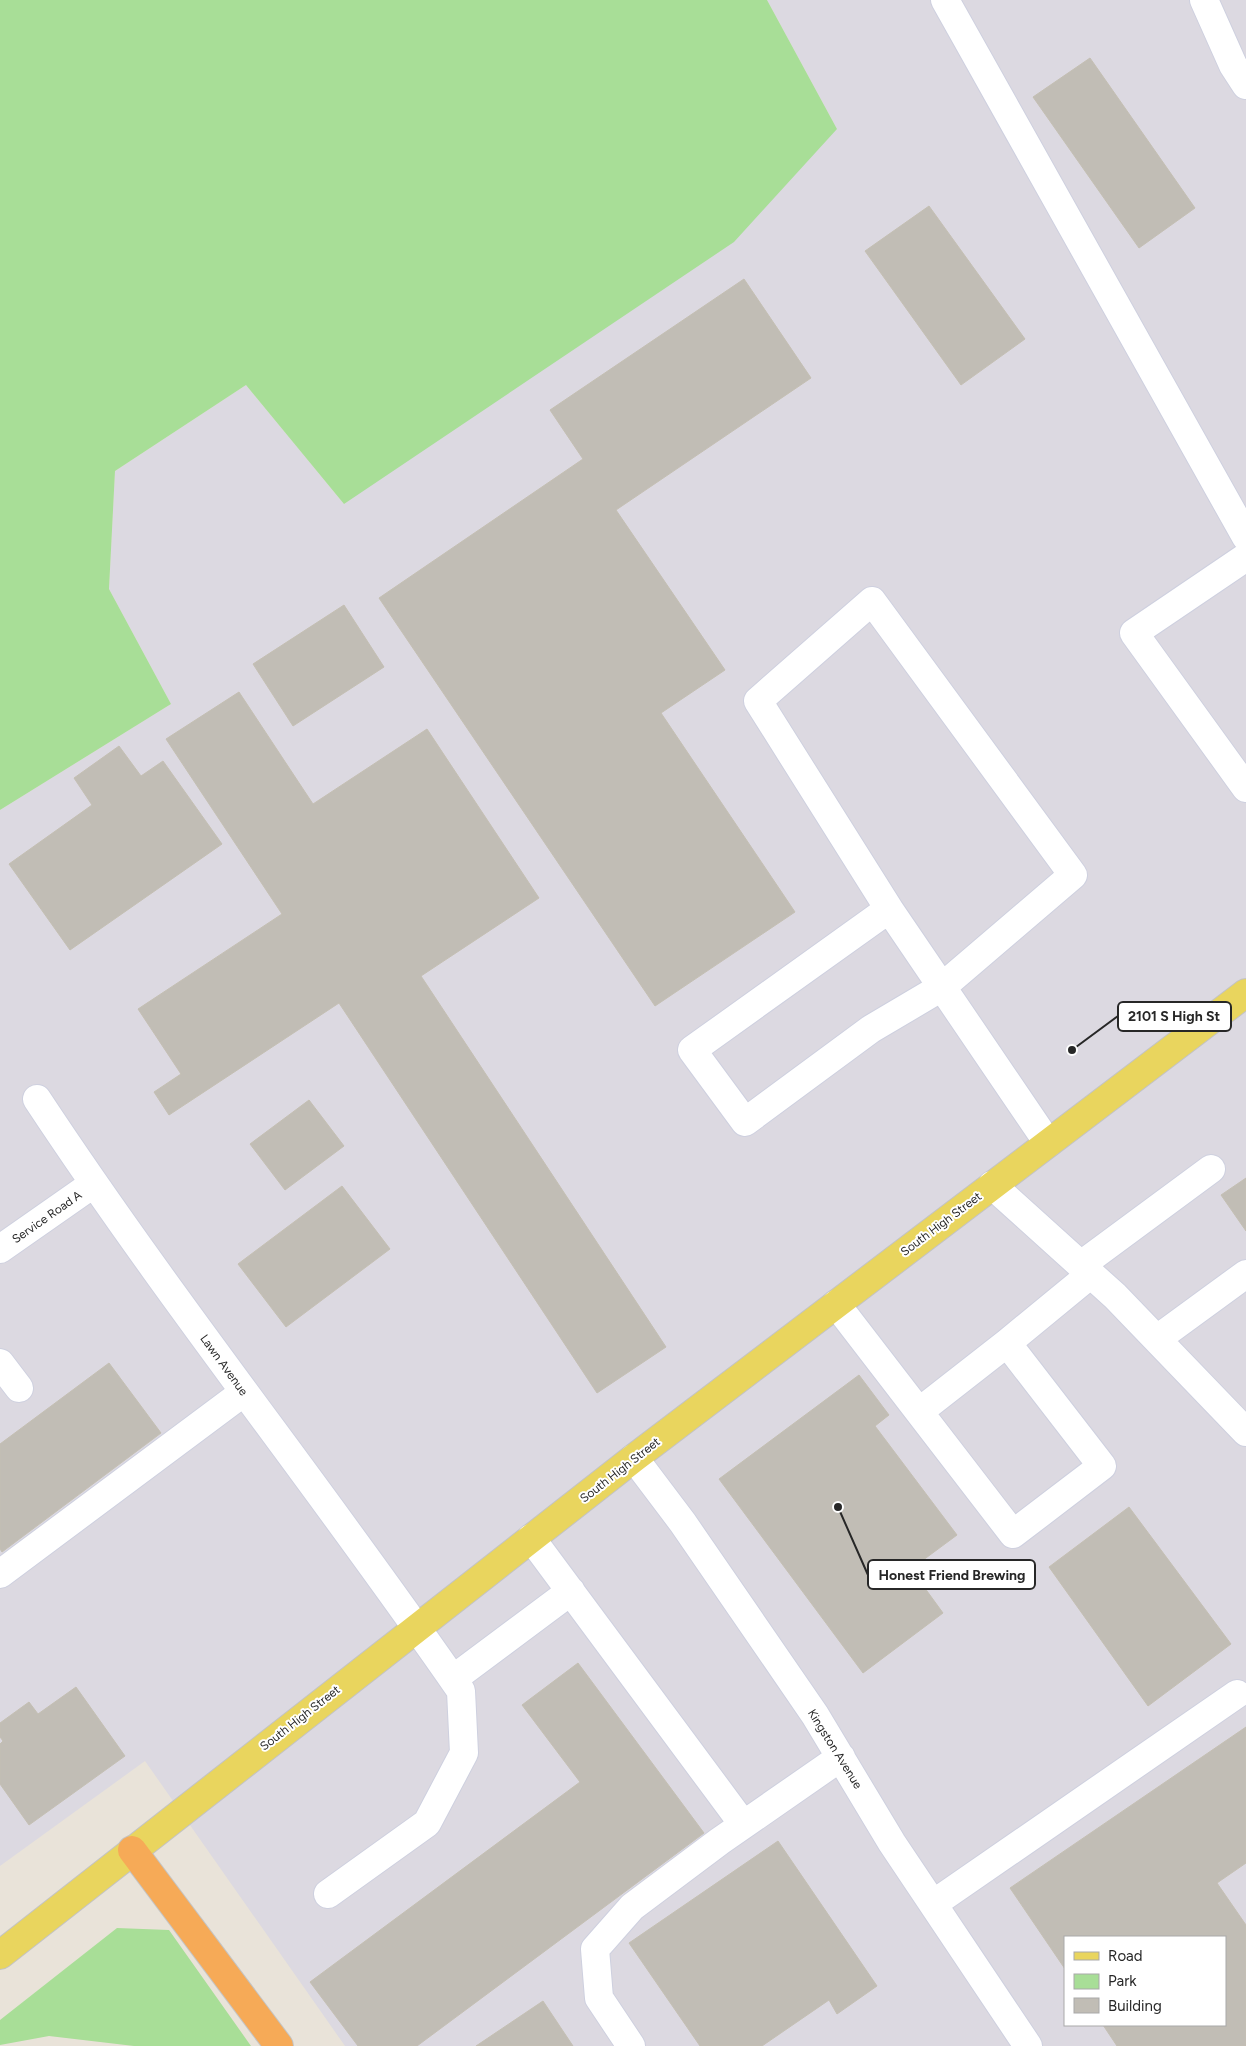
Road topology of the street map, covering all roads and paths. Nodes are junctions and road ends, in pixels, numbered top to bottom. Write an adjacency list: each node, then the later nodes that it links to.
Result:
1 (946, 0): 4 (street)
2 (1204, 0): 3 (street)
3 (1246, 85)
4 (1246, 537)
5 (1246, 557): 6 (street)
6 (1246, 788)
7 (889, 909): 8 (street); 8 (street); 8 (street)
8 (942, 987): 11 (street)
9 (1246, 993): 11 (main road, South High Street)
10 (37, 1099): 13 (street, Lawn Avenue)
11 (1048, 1143): 14 (main road, South High Street)
12 (1211, 1169): 16 (street)
13 (93, 1184): 15 (street, Service Road A); 23 (street, Lawn Avenue)
14 (992, 1186): 16 (street); 18 (main road, South High Street)
15 (0, 1249)
16 (1086, 1270): 19 (street); 20 (street)
17 (1246, 1274): 19 (street)
18 (836, 1304): 24 (street); 26 (main road, South High Street)
19 (1157, 1339): 25 (street)
20 (1007, 1343): 24 (street); 24 (street)
21 (0, 1364): 22 (street)
22 (19, 1388)
23 (244, 1392): 28 (street); 30 (street, Lawn Avenue)
24 (920, 1410)
25 (1246, 1432)
26 (634, 1458): 27 (main road, South High Street); 33 (street, Kingston Avenue)
27 (532, 1538): 29 (street); 30 (main road, South High Street)
28 (0, 1574)
29 (571, 1591): 31 (street); 34 (street)
30 (416, 1628): 31 (street, Lawn Avenue); 35 (main road, South High Street)
31 (453, 1678): 36 (street, Lawn Avenue)
32 (1238, 1694): 37 (street)
33 (841, 1757): 34 (street); 37 (street, Kingston Avenue)
34 (743, 1824): 41 (street)
35 (132, 1850): 38 (main road, South High Street); 40 (highway)
36 (328, 1894)
37 (933, 1904): 39 (street, Kingston Avenue)
38 (0, 1955)
39 (1026, 2045)
40 (279, 2046)
41 (631, 2046)

